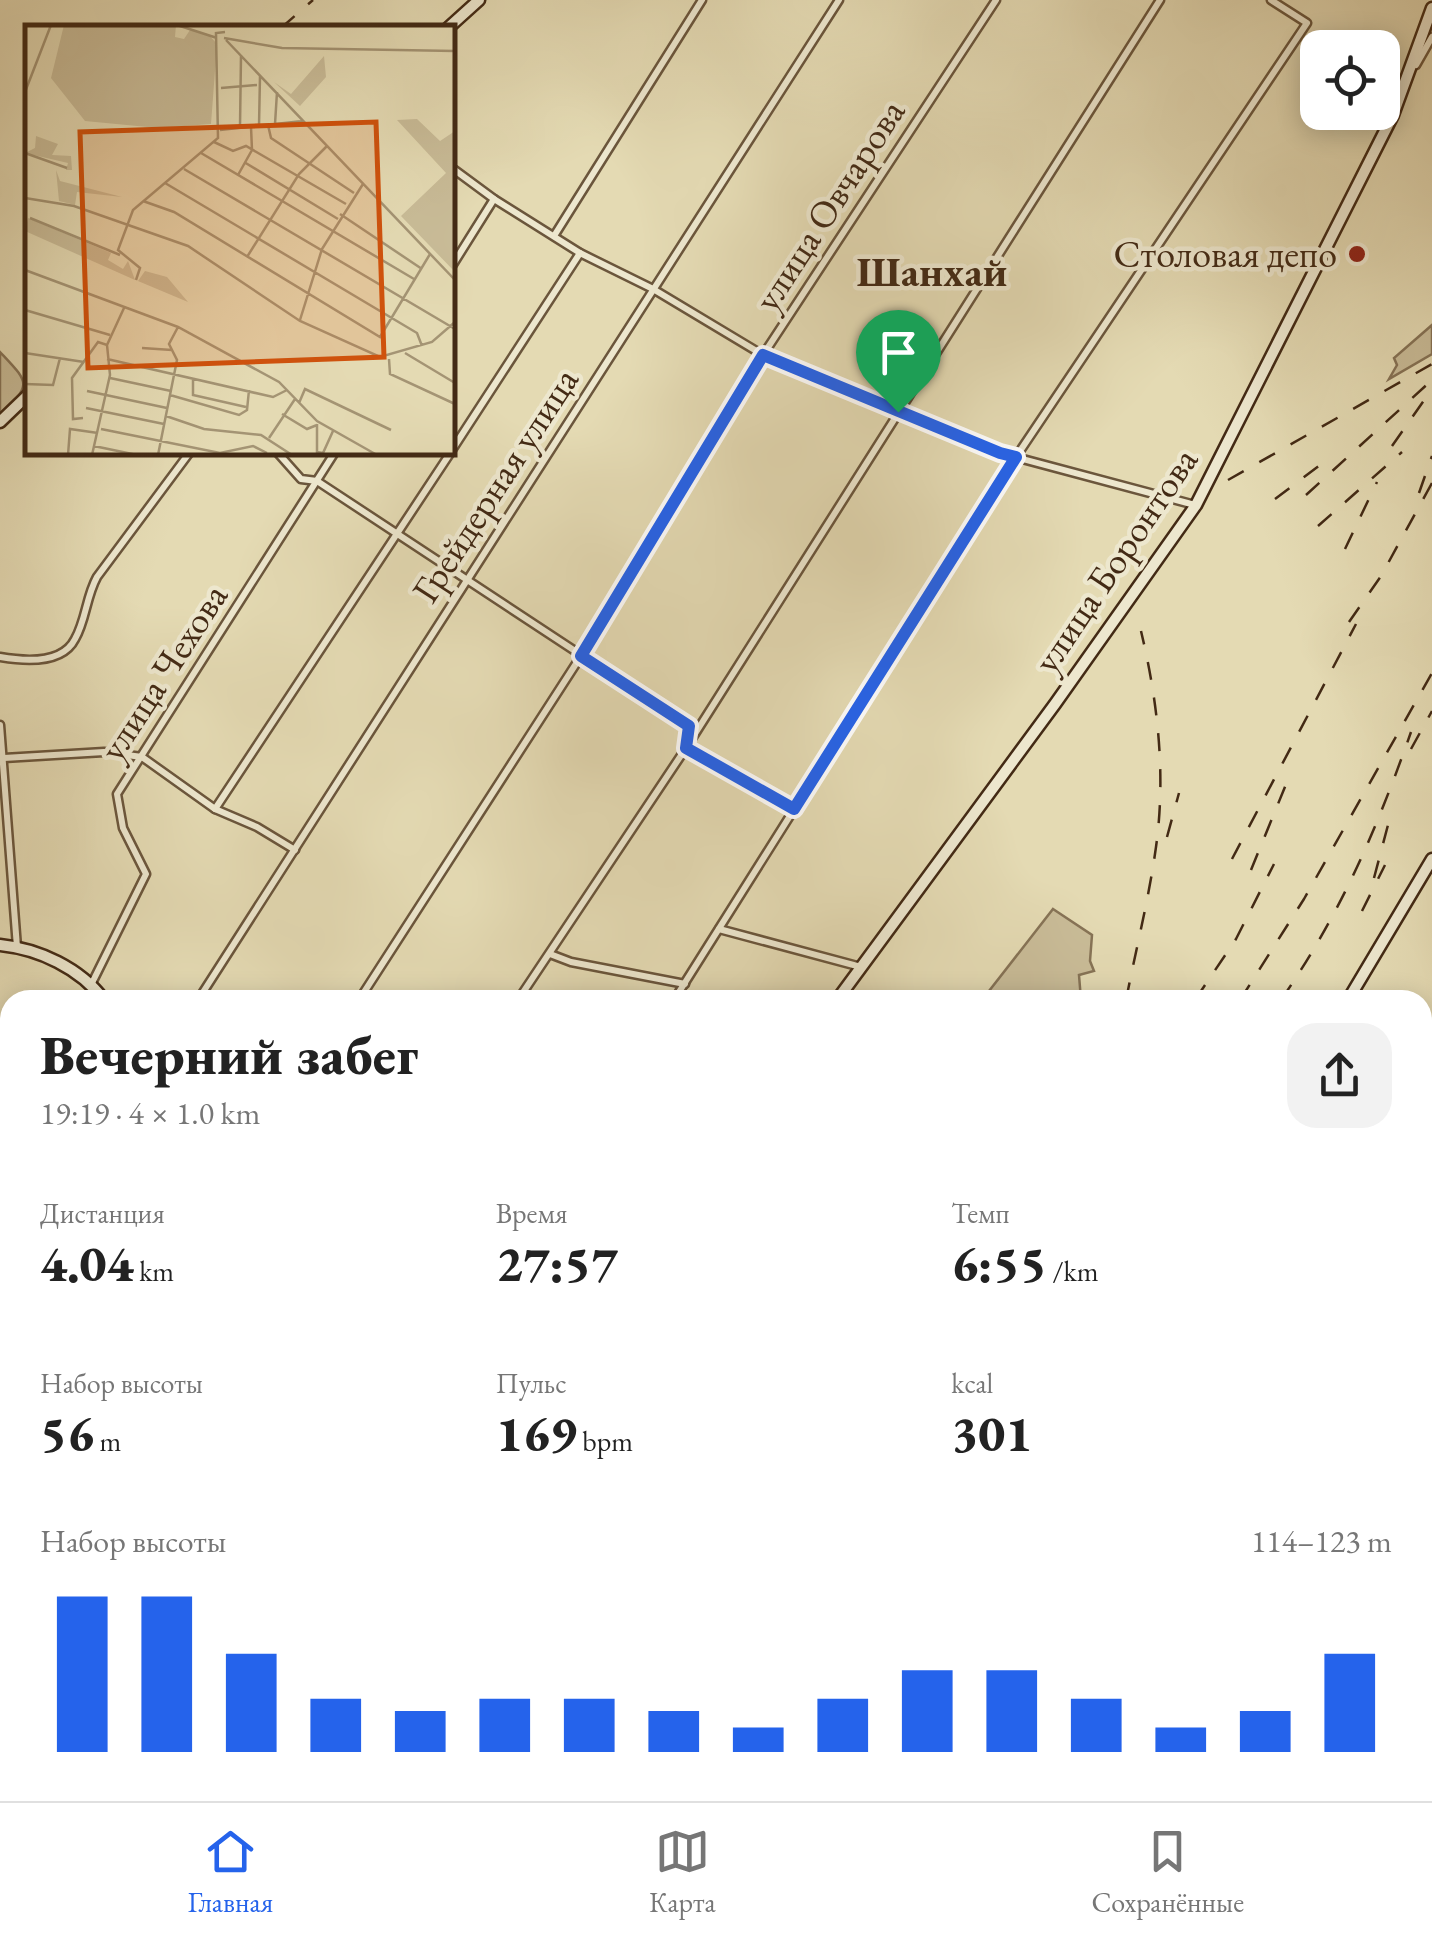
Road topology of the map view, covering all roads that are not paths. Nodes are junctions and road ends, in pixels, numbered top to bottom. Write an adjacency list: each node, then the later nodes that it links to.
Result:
1 (478, 0): 8 (street)
2 (702, 0): 13 (street)
3 (838, 0): 16 (street, Грейдерная улица)
4 (996, 0): 17 (street, улица Овчарова)
5 (1160, 0): 19 (street)
6 (1271, 0): 26 (street)
7 (1432, 8): 10 (street, улица Боронтова)
8 (451, 25)
9 (1432, 38): 10 (street)
10 (1405, 84): 28 (street, улица Боронтова)
11 (455, 170): 12 (street)
12 (494, 199): 13 (street); 15 (street)
13 (554, 236): 14 (street)
14 (580, 253): 16 (street); 21 (street)
15 (455, 261)
16 (654, 289): 17 (street); 30 (street, Грейдерная улица)
17 (763, 355): 19 (street); 31 (street, улица Овчарова)
18 (25, 398): 20 (street)
19 (898, 412): 26 (street); 34 (street)
20 (0, 422)
21 (455, 446)
22 (188, 455): 32 (street)
23 (279, 455): 27 (street)
24 (333, 455): 27 (street, улица Чехова)
25 (449, 455): 29 (street)
26 (1016, 457): 28 (street); 38 (street)
27 (317, 481): 29 (street); 36 (street, улица Чехова)
28 (1196, 505): 46 (street, улица Боронтова)
29 (397, 536): 30 (street); 37 (street)
30 (466, 581): 31 (street); 40 (street, Грейдерная улица)
31 (581, 656): 34 (street); 51 (street, улица Овчарова)
32 (0, 657)
33 (0, 724): 35 (street)
34 (686, 748): 38 (street); 45 (street)
35 (4, 758): 36 (street); 39 (street)
36 (142, 758): 37 (street); 48 (street, улица Чехова)
37 (216, 809): 40 (street)
38 (794, 809): 42 (street)
39 (4, 824): 44 (street)
40 (295, 850): 50 (street, Грейдерная улица)
41 (1432, 860): 55 (street)
42 (719, 929): 46 (street); 47 (street)
43 (0, 945): 44 (street)
44 (17, 947): 48 (street)
45 (550, 954): 47 (street); 52 (street)
46 (861, 967): 54 (street, улица Боронтова)
47 (684, 984): 53 (street)
48 (91, 985): 49 (street)
49 (95, 990)
50 (204, 990)
51 (365, 990)
52 (525, 990)
53 (680, 990)
54 (844, 990)
55 (1354, 990)

